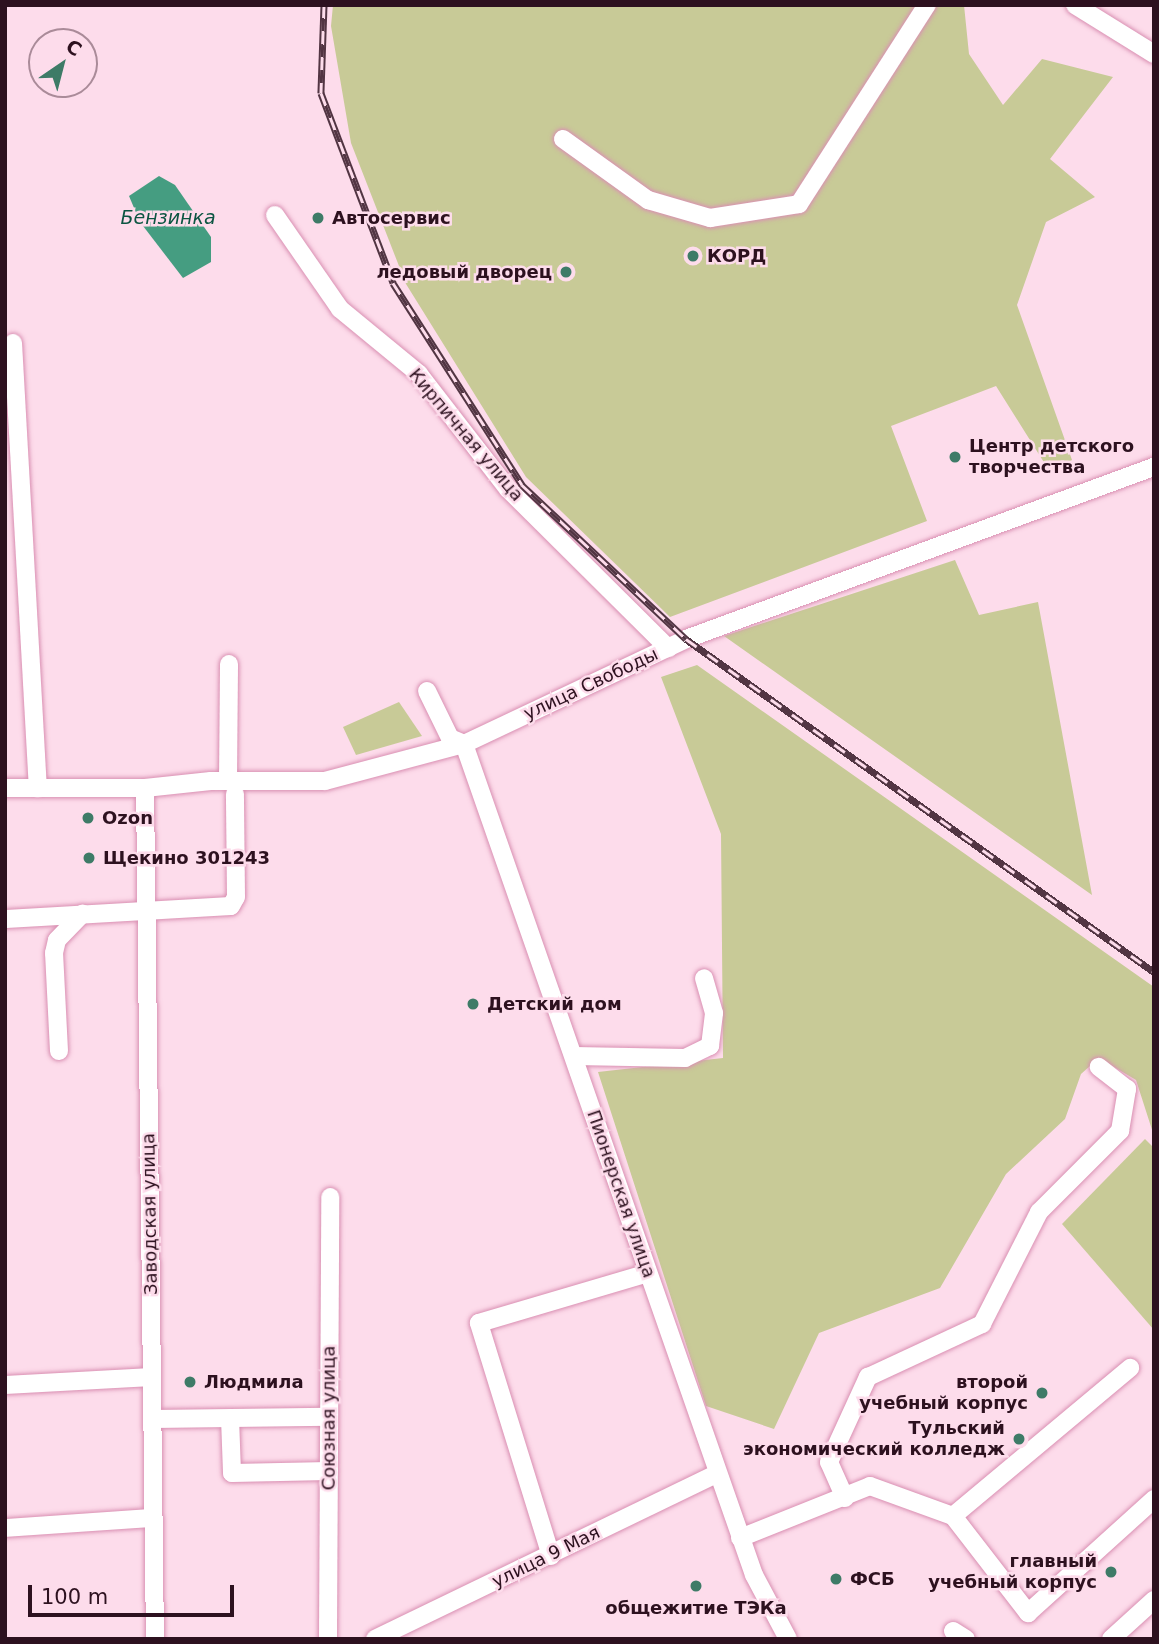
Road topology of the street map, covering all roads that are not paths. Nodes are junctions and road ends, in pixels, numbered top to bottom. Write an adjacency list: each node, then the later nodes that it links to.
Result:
1 (927, 5): 4 (street)
2 (1075, 5): 3 (street)
3 (1154, 54)
4 (563, 139)
5 (275, 215): 8 (street, Кирпичная улица)
6 (13, 343): 14 (street)
7 (1154, 467): 8 (street, улица Свободы)
8 (668, 648): 11 (street, улица Свободы)
9 (229, 664): 12 (street)
10 (427, 691): 11 (street)
11 (464, 744): 12 (street, улица Свободы); 21 (street, Пионерская улица)
12 (231, 787): 15 (street, улица Свободы); 16 (street)
13 (5, 788): 14 (street, улица Свободы)
14 (38, 788): 15 (street, улица Свободы)
15 (145, 788): 16 (street, Заводская улица)
16 (147, 909): 17 (street); 26 (street, Заводская улица)
17 (83, 913): 18 (street); 20 (street)
18 (6, 919)
19 (704, 978): 21 (street)
20 (60, 1051)
21 (574, 1056): 24 (street, Пионерская улица)
22 (1099, 1067): 33 (street)
23 (330, 1198): 28 (street, Союзная улица)
24 (648, 1273): 32 (street, Пионерская улица); 39 (street)
25 (1130, 1368): 35 (street)
26 (152, 1377): 27 (street); 30 (street, Заводская улица)
27 (5, 1385)
28 (329, 1417): 29 (street); 31 (street, Союзная улица)
29 (230, 1418): 30 (street); 31 (street)
30 (153, 1419): 36 (street, Заводская улица)
31 (329, 1471): 42 (street, Союзная улица)
32 (717, 1474): 38 (street, Пионерская улица); 39 (street, улица 9 Мая)
33 (845, 1498): 35 (street); 38 (street)
34 (1154, 1499): 35 (street)
35 (953, 1516)
36 (153, 1518): 37 (street); 41 (street, Заводская улица)
37 (5, 1528)
38 (740, 1538): 44 (street, Пионерская улица)
39 (551, 1556): 43 (street, улица 9 Мая)
40 (1154, 1600): 45 (street)
41 (155, 1639)
42 (328, 1639)
43 (375, 1639)
44 (788, 1639)
45 (1111, 1639)

